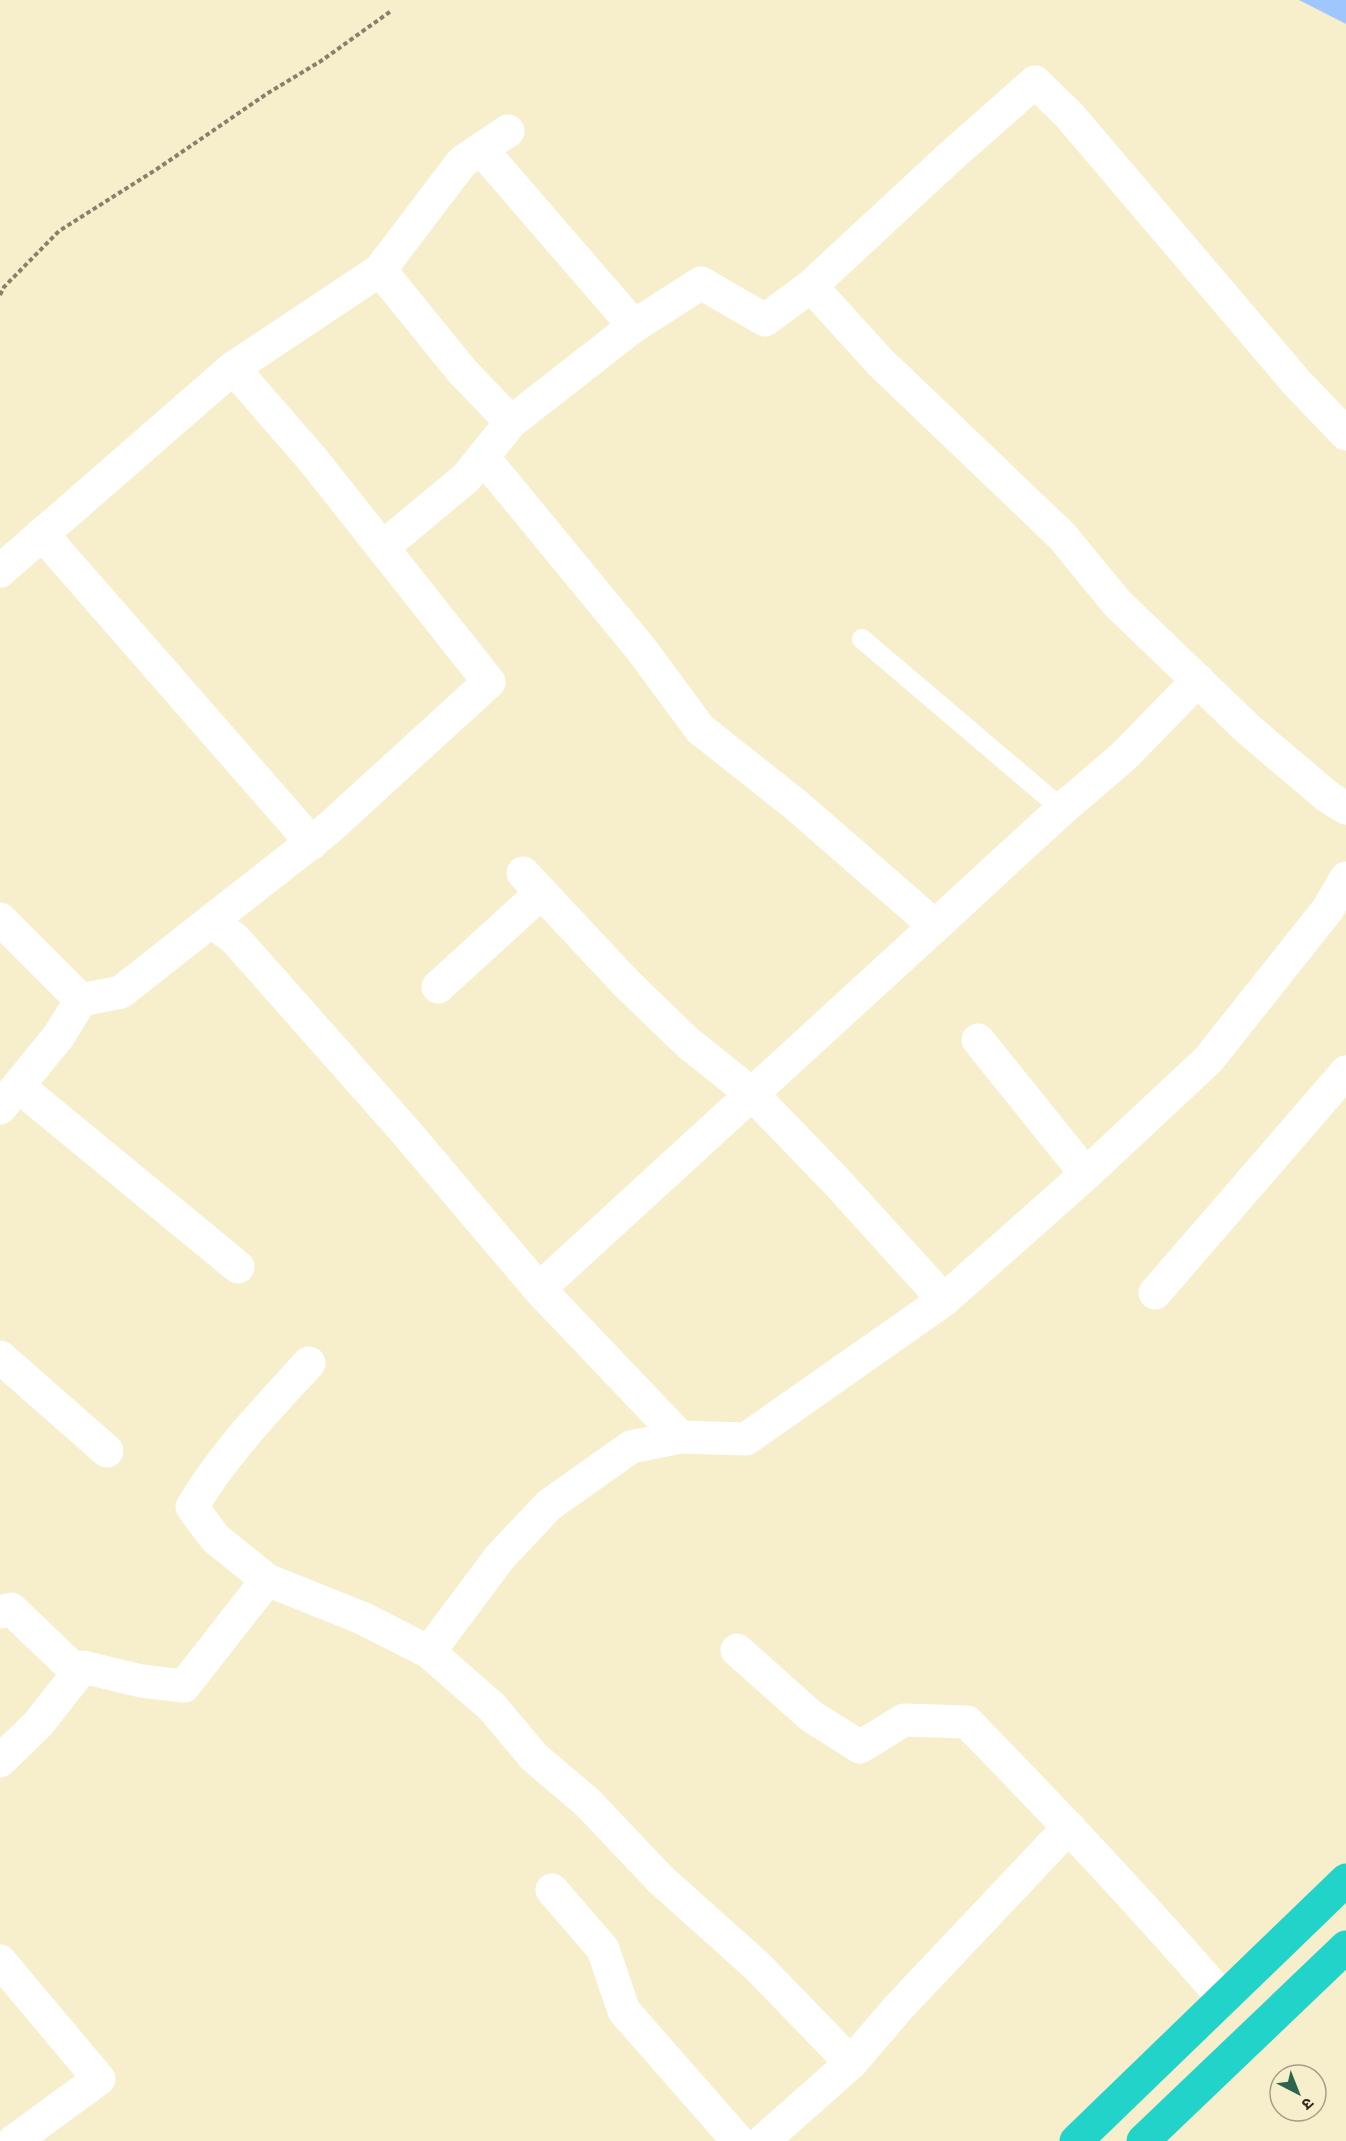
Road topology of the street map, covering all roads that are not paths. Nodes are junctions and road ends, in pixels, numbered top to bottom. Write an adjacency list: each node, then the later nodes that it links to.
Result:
1 (508, 131): 2 (street)
2 (481, 149): 3 (street); 5 (street)
3 (380, 270): 6 (street); 7 (street)
4 (811, 286): 5 (street); 8 (street); 14 (street)
5 (633, 326): 7 (street)
6 (233, 368): 10 (street); 11 (street)
7 (512, 422): 9 (street)
8 (1346, 434)
9 (483, 456): 11 (street); 21 (street)
10 (42, 534): 12 (street); 17 (street)
11 (383, 547): 17 (street)
12 (0, 571)
13 (862, 639): 16 (lane)
14 (1198, 680): 15 (street); 16 (street)
15 (1346, 808)
16 (1062, 809): 21 (street)
17 (312, 843): 20 (street)
18 (1346, 879): 28 (street)
19 (0, 919): 23 (street)
20 (211, 921): 23 (street); 30 (street)
21 (936, 926): 26 (street)
22 (438, 987): 26 (street)
23 (81, 1000): 27 (street)
24 (978, 1040): 28 (street)
25 (1346, 1072): 31 (street)
26 (753, 1094): 30 (street); 32 (street)
27 (9, 1097): 29 (street)
28 (1086, 1174): 32 (street)
29 (238, 1267)
30 (539, 1289): 35 (street)
31 (1155, 1293)
32 (944, 1300): 35 (street)
33 (0, 1357): 36 (street)
34 (309, 1363): 37 (street)
35 (680, 1437): 40 (street)
36 (107, 1451)
37 (267, 1580): 40 (street); 41 (street)
38 (0, 1612): 41 (street)
39 (737, 1650): 43 (street)
40 (429, 1652): 49 (street)
41 (78, 1673): 42 (street)
42 (0, 1761)
43 (1069, 1827): 48 (street); 49 (street)
44 (1346, 1880): 48 (highway)
45 (552, 1890): 51 (street)
46 (1346, 1947): 54 (highway)
47 (0, 1961): 50 (street)
48 (1223, 1998): 53 (highway)
49 (851, 2063): 52 (street)
50 (15, 2141)
51 (738, 2141)
52 (763, 2141)
53 (1076, 2141)
54 (1143, 2141)

